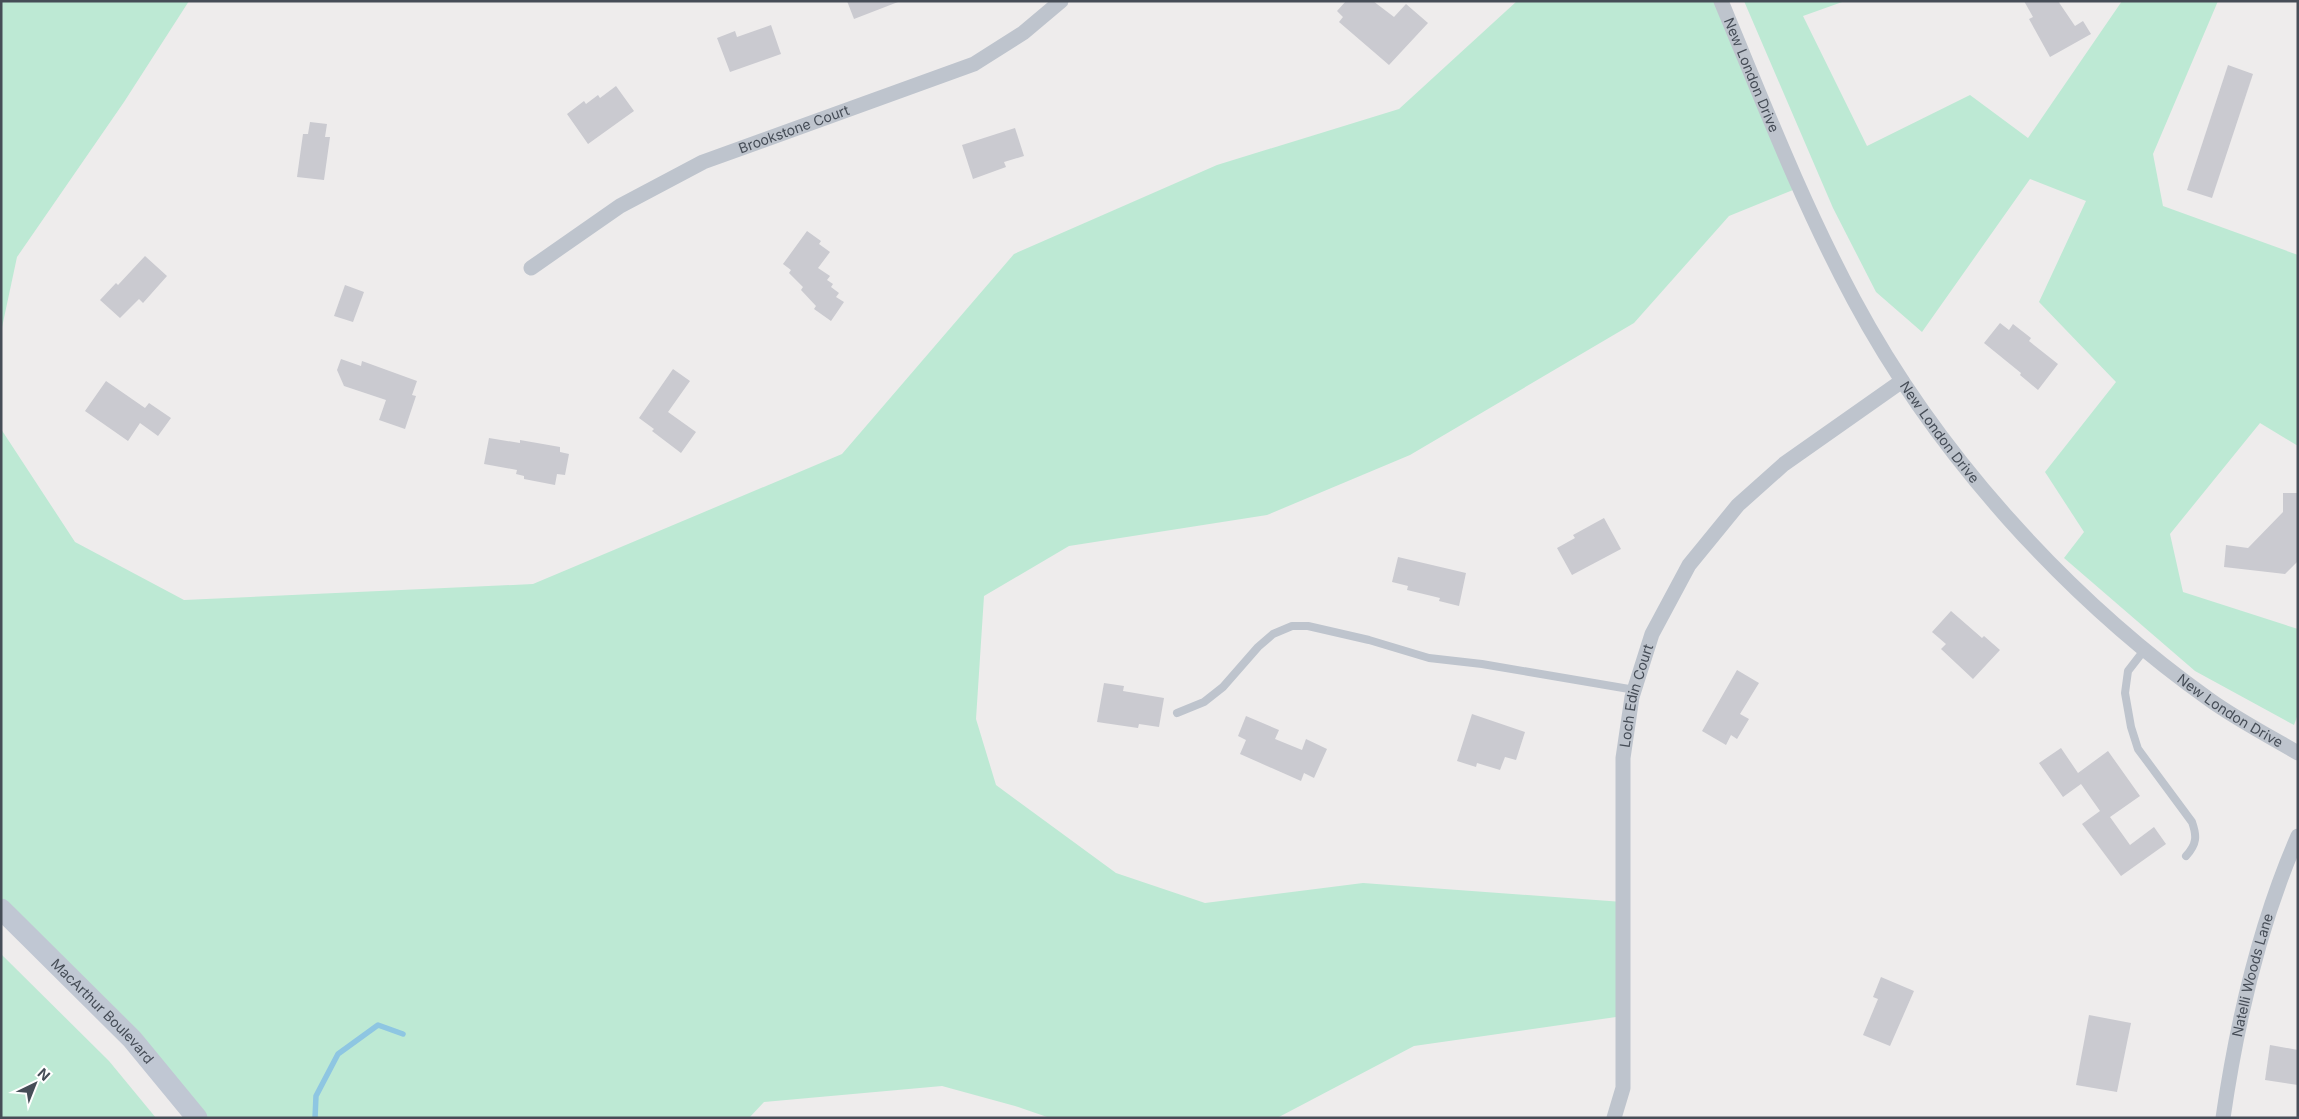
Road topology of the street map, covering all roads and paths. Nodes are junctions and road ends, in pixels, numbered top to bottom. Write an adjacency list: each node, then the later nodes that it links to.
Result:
1 (1062, 1): 3 (street, Brookstone Court)
2 (1721, 1): 4 (street, New London Drive)
3 (531, 268)
4 (1902, 382): 5 (street, New London Drive); 6 (street, Loch Edin Court)
5 (2145, 649): 8 (street, New London Drive); 10 (lane)
6 (1634, 690): 7 (lane); 13 (street, Loch Edin Court)
7 (1177, 713)
8 (2298, 753)
9 (2298, 836): 14 (street, Natelli Woods Lane)
10 (2186, 856)
11 (1, 909): 12 (main road, MacArthur Boulevard)
12 (197, 1118)
13 (1614, 1118)
14 (2223, 1118)

